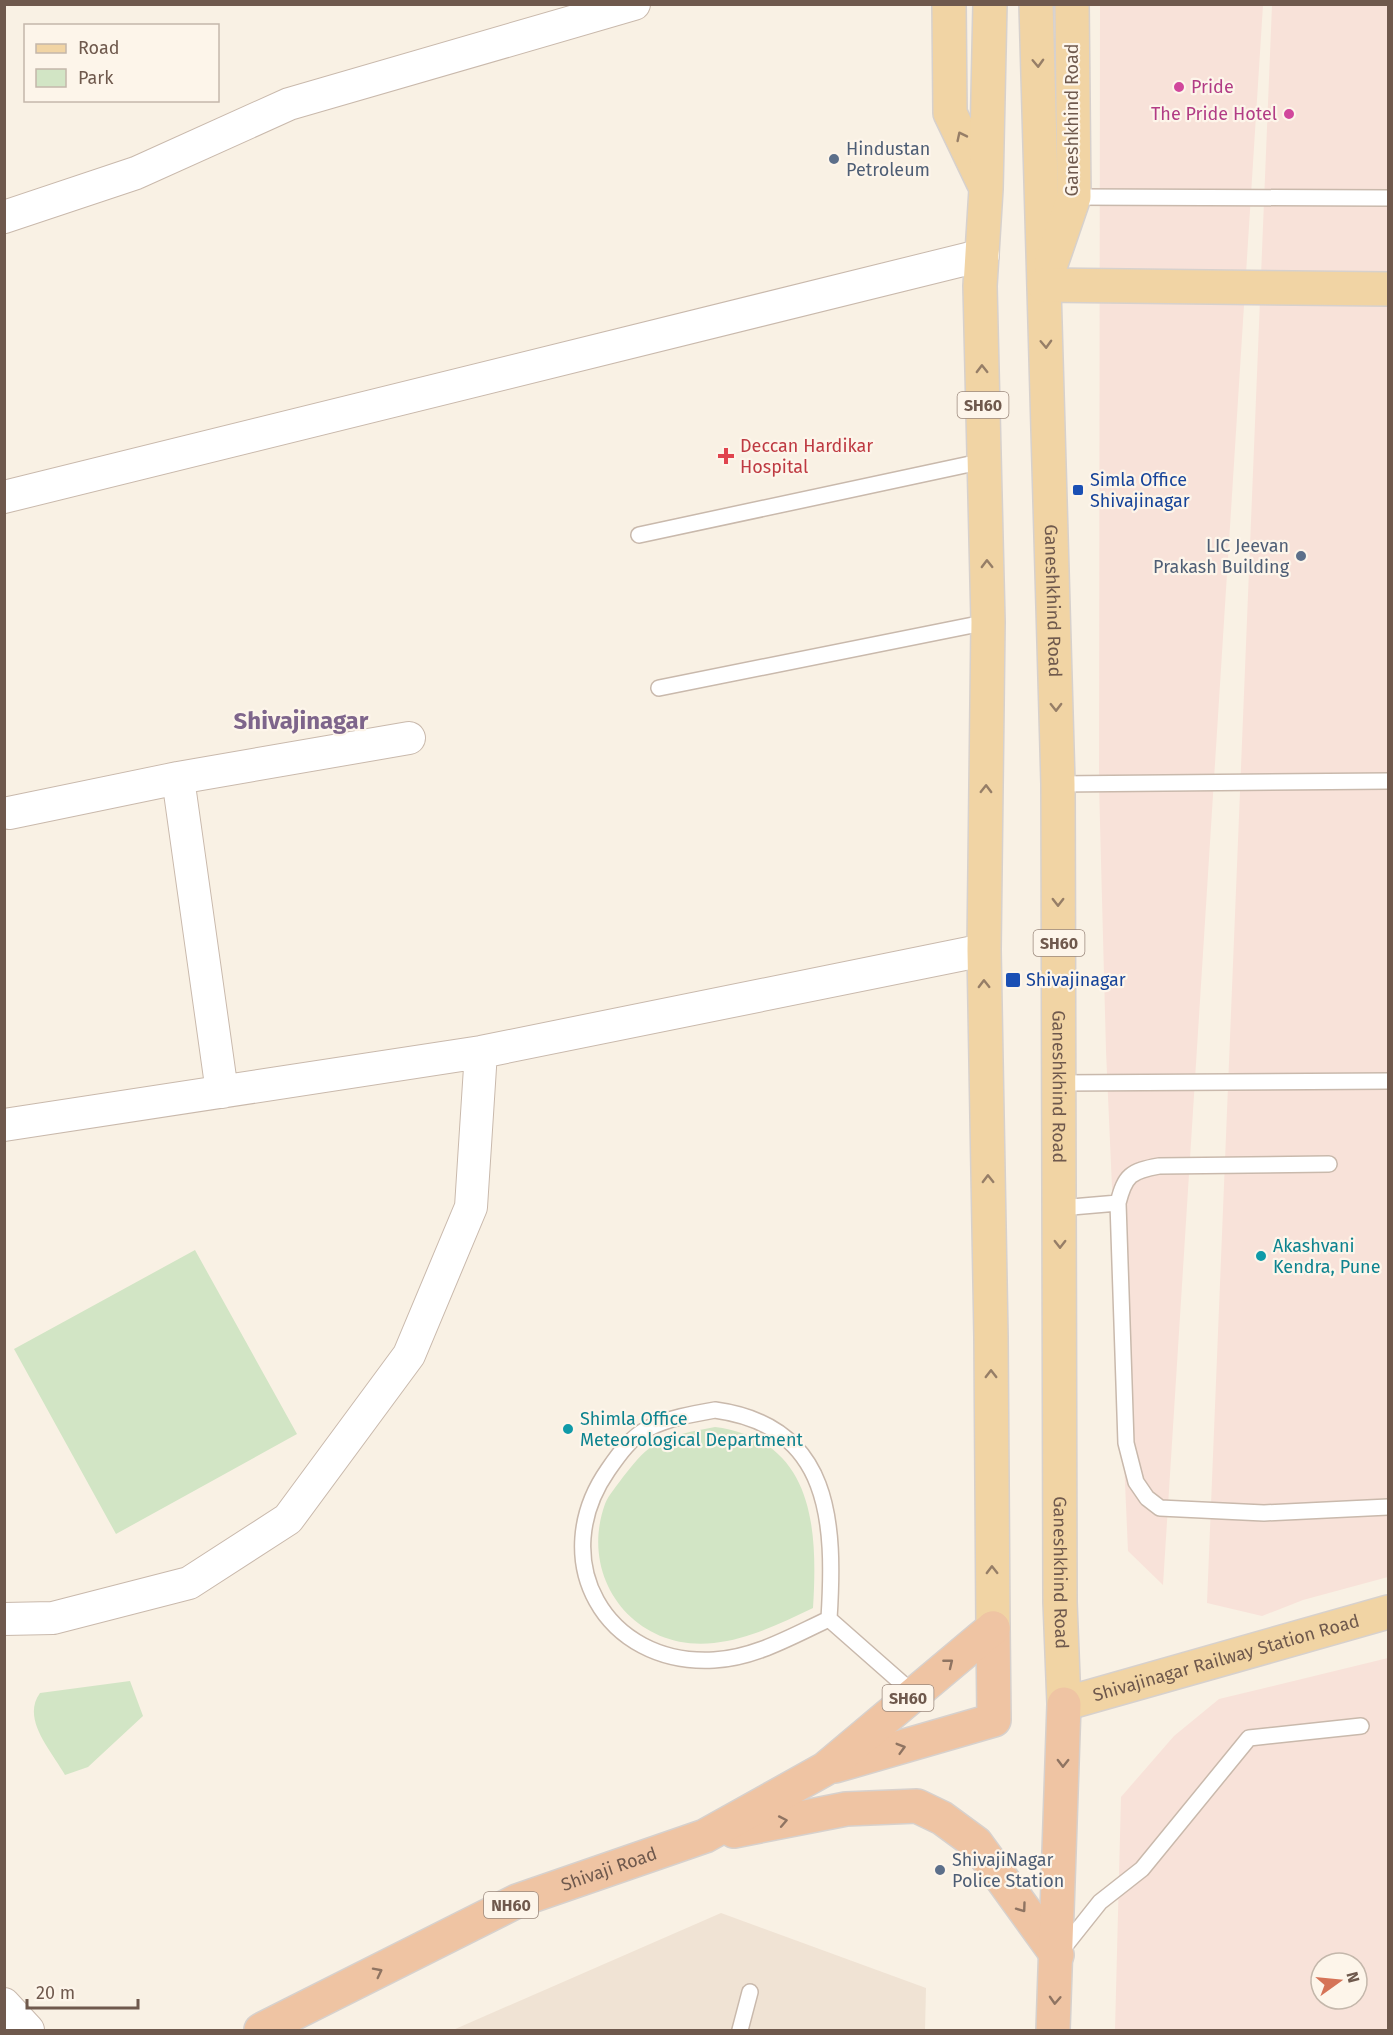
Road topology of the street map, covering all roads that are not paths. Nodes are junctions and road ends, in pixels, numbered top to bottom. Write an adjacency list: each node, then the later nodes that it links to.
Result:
1 (634, 4): 9 (street)
2 (949, 4): 6 (main road, SH60, one-way to 2)
3 (990, 4): 6 (main road)
4 (1036, 4): 11 (main road, one-way to 11)
5 (1072, 4): 7 (main road, Ganeshkhind Road / SH60)
6 (986, 189): 10 (main road, SH60)
7 (1074, 197): 8 (lane); 11 (main road, Ganeshkhind Road / SH60)
8 (1389, 198)
9 (4, 217)
10 (983, 255): 13 (main road, SH60, one-way to 10); 14 (street)
11 (1044, 285): 12 (main road); 21 (main road, Ganeshkhind Road / SH60, one-way to 21)
12 (1389, 289)
13 (984, 461): 15 (lane); 16 (main road, SH60, one-way to 13)
14 (4, 497)
15 (639, 535)
16 (988, 622): 17 (lane); 23 (main road, SH60, one-way to 16)
17 (659, 688)
18 (409, 738): 19 (street)
19 (178, 778): 22 (street); 27 (street)
20 (1389, 781): 21 (lane)
21 (1058, 784): 26 (main road, Ganeshkhind Road / SH60, one-way to 26)
22 (9, 813)
23 (984, 950): 24 (street); 36 (main road, SH60, one-way to 23)
24 (481, 1052): 27 (street); 34 (street)
25 (1389, 1081): 26 (lane)
26 (1060, 1083): 31 (main road, Ganeshkhind Road / SH60)
27 (222, 1092): 28 (street)
28 (4, 1125)
29 (1329, 1164): 30 (lane)
30 (1118, 1203): 31 (lane); 32 (lane)
31 (1060, 1208): 38 (main road, Ganeshkhind Road / SH60, one-way to 38)
32 (1389, 1508)
33 (1389, 1612): 38 (main road, Shivajinagar Railway Station Road)
34 (4, 1619)
35 (829, 1619): 35 (lane); 37 (lane)
36 (993, 1628): 37 (highway, SH60, one-way to 36); 40 (highway, one-way to 36)
37 (913, 1693): 40 (highway, SH60)
38 (1064, 1704): 42 (highway, Ganeshkhind Road, one-way to 42)
39 (1360, 1726): 42 (lane)
40 (825, 1769): 41 (highway, Shivaji Road / NH60)
41 (705, 1836): 42 (highway, NH60, one-way to 42); 44 (highway, Shivaji Road / NH60, one-way to 41)
42 (1057, 1955): 50 (highway, Ganeshkhind Road, one-way to 50)
43 (750, 1992): 49 (lane)
44 (326, 1998): 47 (highway, Shivaji Road / NH60); 48 (highway, NH60)
45 (4, 2004): 46 (street)
46 (28, 2031)
47 (261, 2031)
48 (299, 2031)
49 (740, 2031)
50 (1053, 2031)

